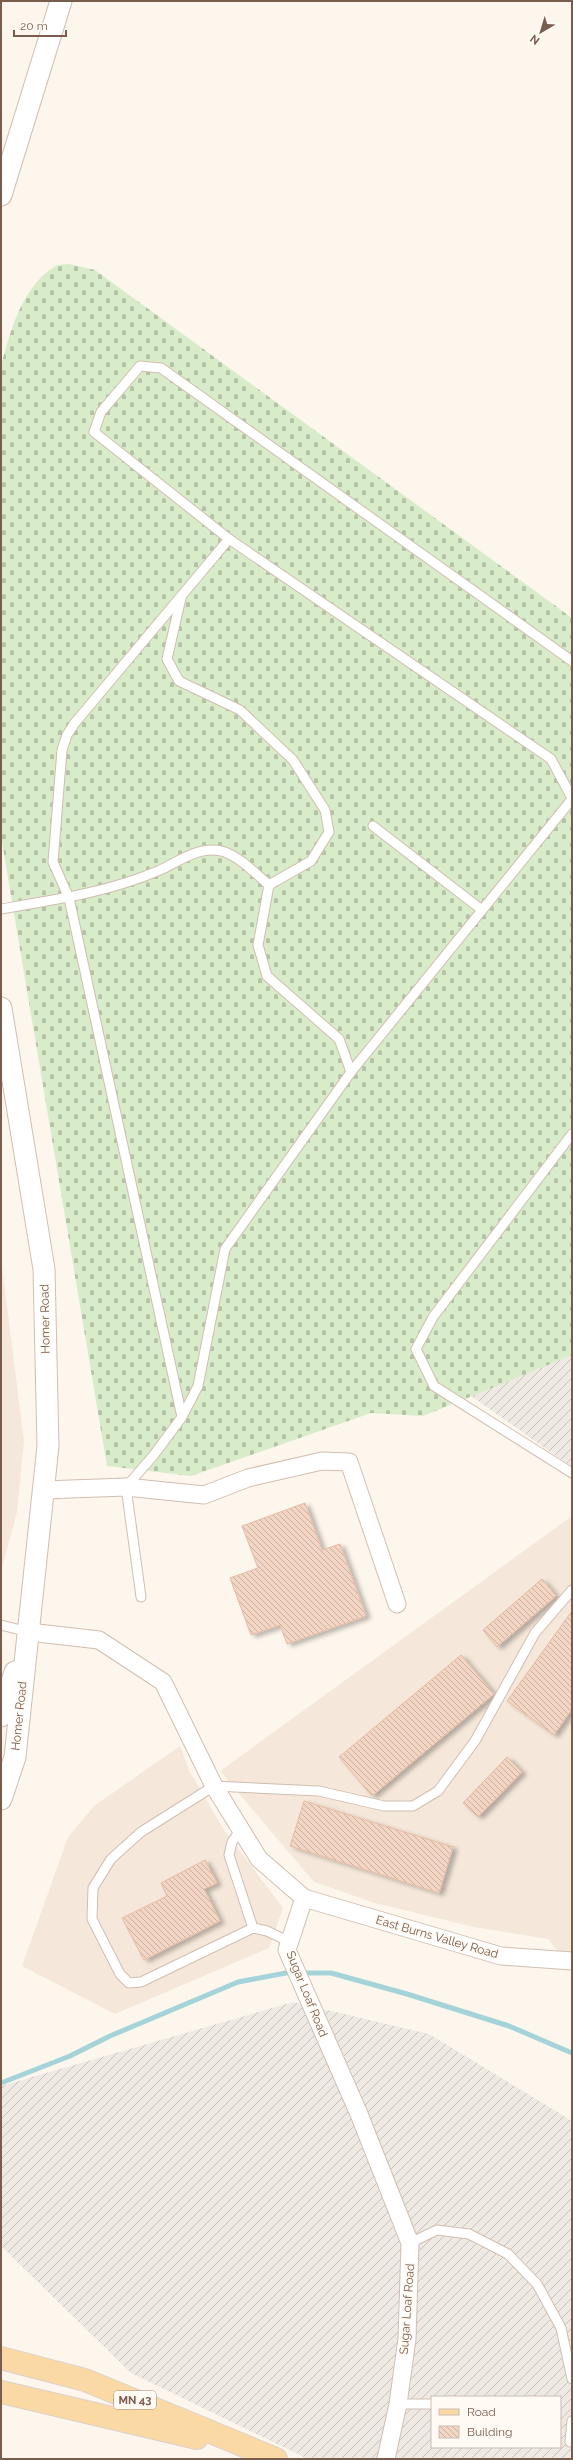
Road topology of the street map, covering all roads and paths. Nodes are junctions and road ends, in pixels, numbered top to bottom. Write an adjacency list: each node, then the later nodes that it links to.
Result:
1 (61, 1): 2 (street)
2 (1, 195)
3 (229, 538): 4 (lane); 5 (lane); 6 (lane)
4 (182, 595): 8 (lane); 9 (lane)
5 (572, 661)
6 (572, 798): 11 (lane)
7 (373, 826): 11 (lane)
8 (269, 885): 9 (lane); 13 (lane)
9 (69, 898): 10 (lane); 15 (lane)
10 (1, 909)
11 (482, 910): 13 (lane)
12 (1, 1008): 18 (street, Homer Road)
13 (351, 1072): 15 (lane)
14 (572, 1134): 16 (lane)
15 (182, 1416): 17 (lane)
16 (572, 1473)
17 (126, 1487): 18 (street); 20 (lane); 21 (street)
18 (43, 1490): 23 (street, Homer Road)
19 (572, 1590): 25 (lane)
20 (142, 1597)
21 (398, 1604)
22 (1, 1625): 23 (lane)
23 (29, 1632): 24 (street, Homer Road); 25 (street); 26 (street, Homer Road)
24 (1, 1716)
25 (214, 1786): 27 (street); 29 (lane)
26 (1, 1799)
27 (241, 1830): 28 (street); 29 (lane)
28 (304, 1898): 30 (street, Sugar Loaf Road); 31 (street, East Burns Valley Road)
29 (253, 1928): 30 (lane)
30 (288, 1946): 32 (street, Sugar Loaf Road)
31 (572, 1961)
32 (410, 2243): 34 (lane); 36 (street, Sugar Loaf Road)
33 (1, 2358): 41 (main road, MN 43)
34 (572, 2379)
35 (1, 2392): 41 (main road, MN 43)
36 (398, 2404): 37 (lane); 42 (street, Sugar Loaf Road)
37 (431, 2404)
38 (572, 2421): 40 (lane)
39 (561, 2440): 40 (lane)
40 (571, 2443)
41 (270, 2456)
42 (386, 2459)

